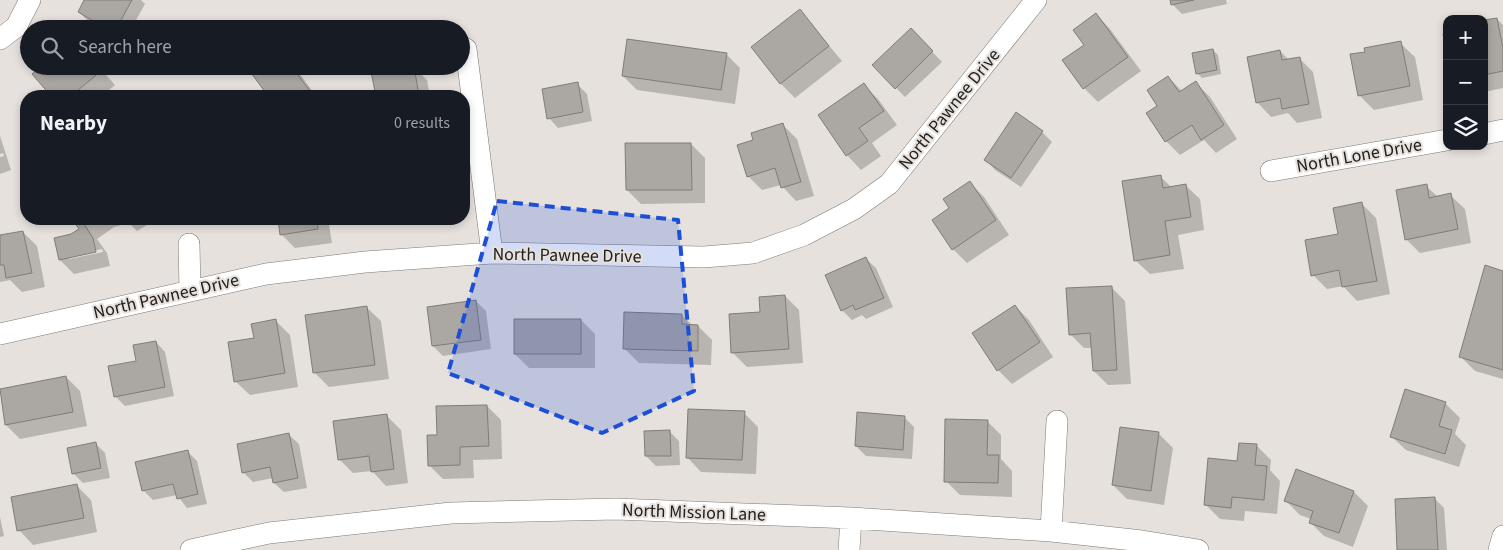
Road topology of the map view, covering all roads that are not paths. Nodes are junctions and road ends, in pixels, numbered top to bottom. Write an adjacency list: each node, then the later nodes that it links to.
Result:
1 (30, 0): 3 (street)
2 (1036, 0): 10 (street, North Pawnee Drive)
3 (0, 39)
4 (469, 75): 10 (street)
5 (1503, 130): 6 (street)
6 (1488, 133)
7 (1443, 141): 8 (street, North Lone Drive)
8 (1271, 171)
9 (188, 244): 11 (street)
10 (492, 253): 11 (street, North Pawnee Drive)
11 (190, 290): 12 (street, North Pawnee Drive)
12 (0, 334)
13 (1057, 422): 15 (street)
14 (851, 518): 15 (street, North Mission Lane); 17 (street, North Mission Lane); 18 (street)
15 (1051, 532): 19 (street, North Mission Lane)
16 (1503, 536): 20 (street)
17 (191, 550)
18 (849, 550)
19 (1198, 550)
20 (1499, 550)

